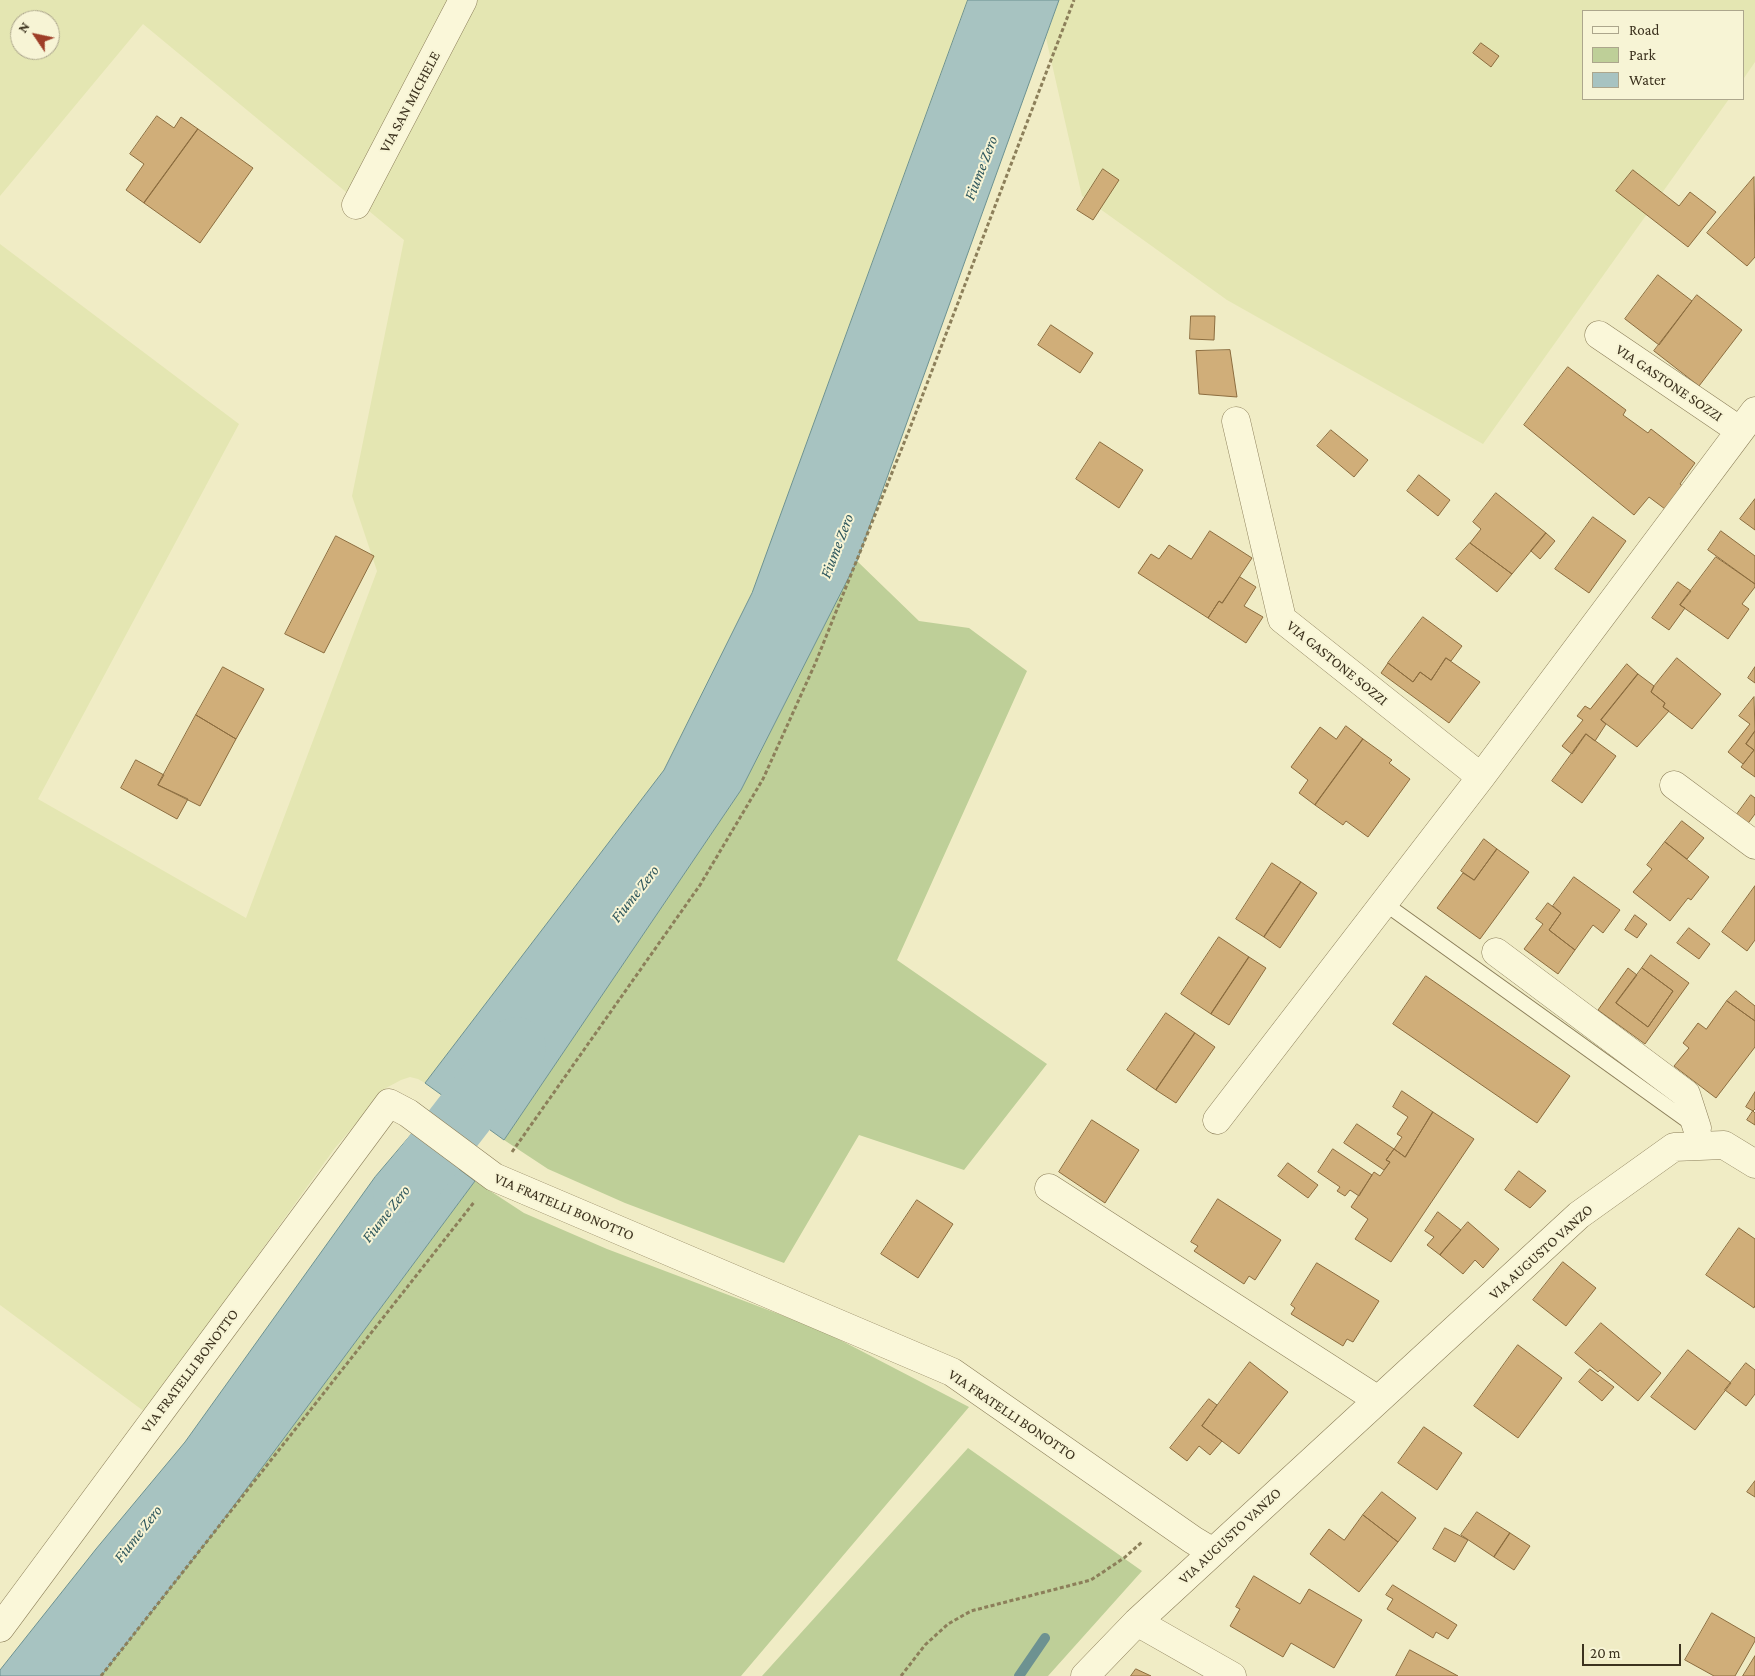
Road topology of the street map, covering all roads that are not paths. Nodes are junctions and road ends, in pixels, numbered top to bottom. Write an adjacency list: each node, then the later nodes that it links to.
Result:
1 (463, 0): 2 (street, VIA SAN MICHELE)
2 (356, 205)
3 (1599, 335): 5 (street, VIA GASTONE SOZZI)
4 (1236, 421): 6 (street, VIA GASTONE SOZZI)
5 (1747, 421): 6 (street, VIA GASTONE SOZZI)
6 (1481, 777): 9 (street, VIA GASTONE SOZZI)
7 (1674, 785): 8 (street)
8 (1755, 845)
9 (1384, 903): 11 (street, VIA GASTONE SOZZI); 12 (lane)
10 (1496, 952): 12 (street)
11 (1217, 1120)
12 (1697, 1128): 13 (lane)
13 (1724, 1145): 14 (street); 16 (street, VIA AUGUSTO VANZO)
14 (1755, 1164)
15 (1048, 1188): 16 (street)
16 (1378, 1400): 17 (street, VIA AUGUSTO VANZO)
17 (1213, 1552): 18 (street, VIA AUGUSTO VANZO); 19 (street, VIA FRATELLI BONOTTO)
18 (1138, 1622): 20 (street, VIA AUGUSTO VANZO); 21 (street)
19 (0, 1628)
20 (1085, 1676)
21 (1232, 1676)

